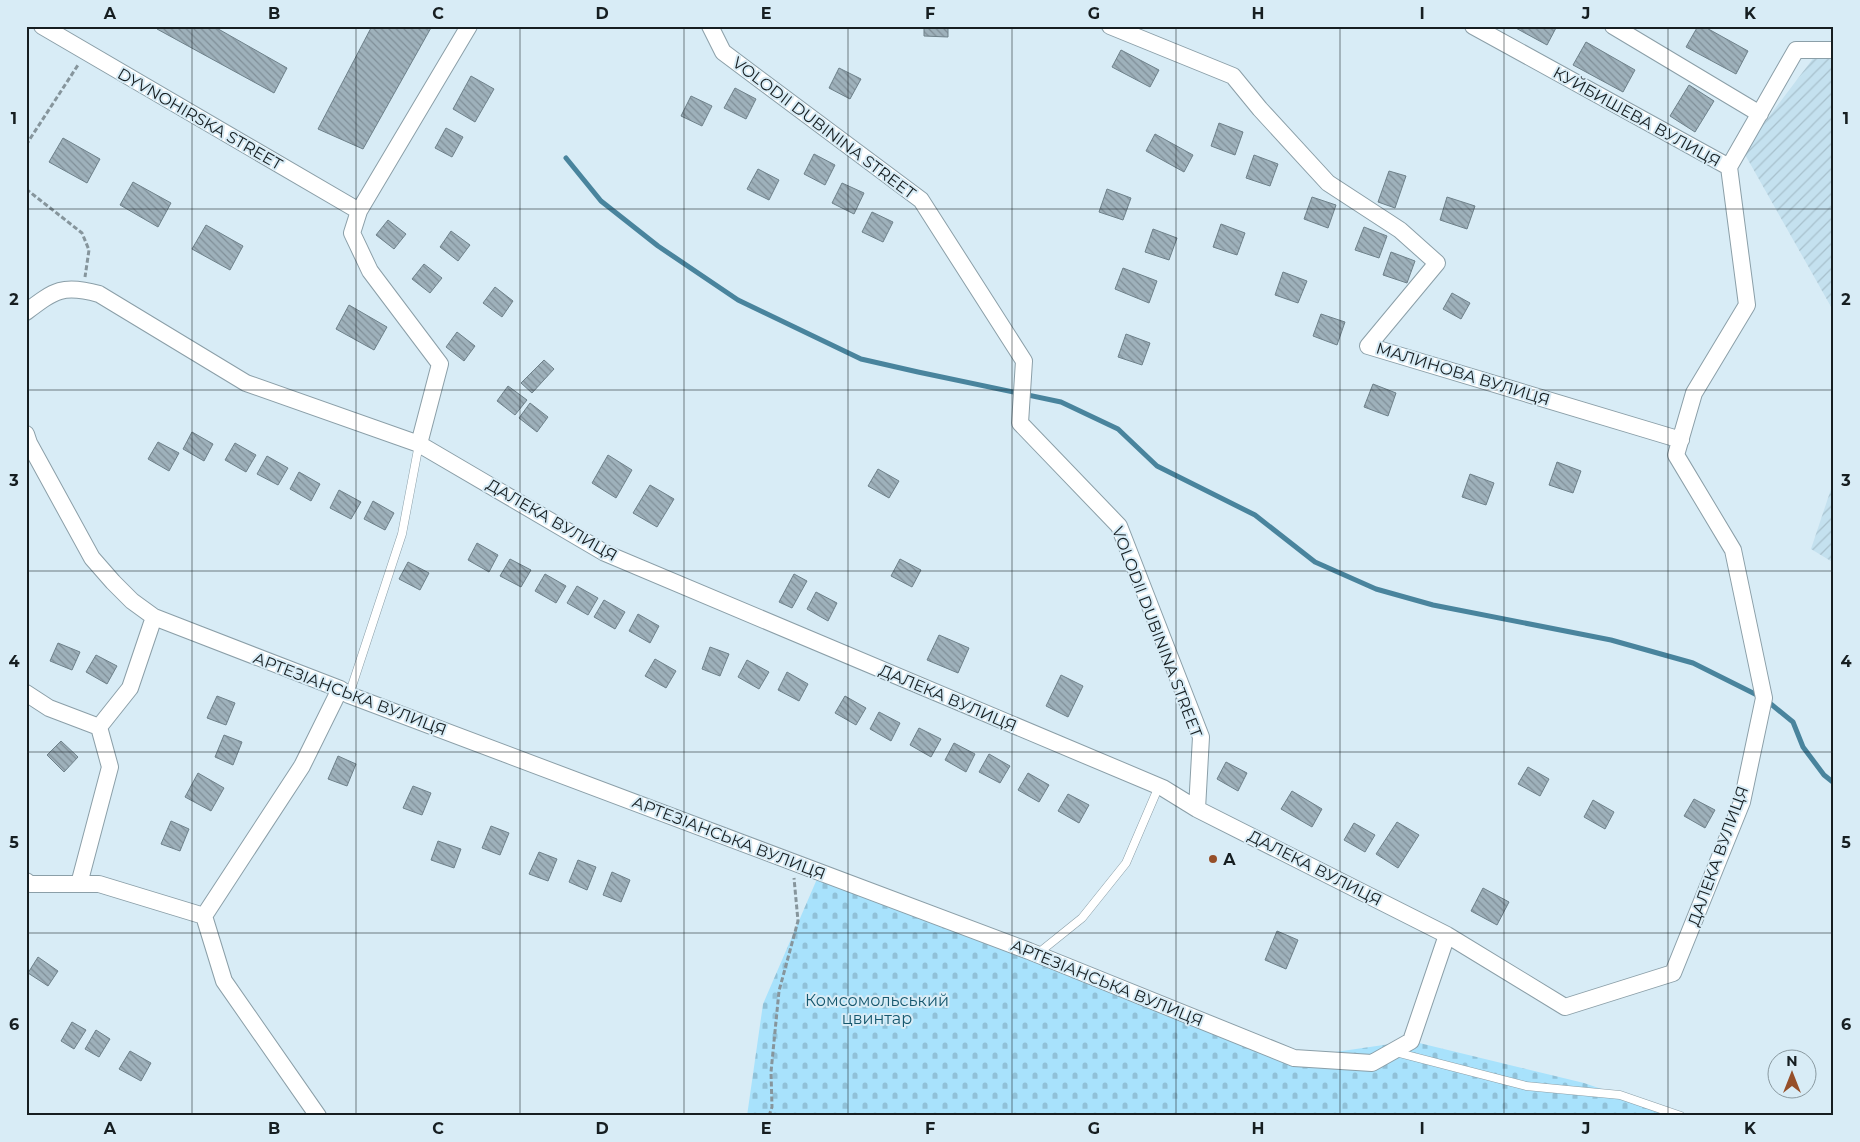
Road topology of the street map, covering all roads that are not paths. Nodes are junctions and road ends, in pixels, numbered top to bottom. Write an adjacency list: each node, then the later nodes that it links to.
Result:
1 (42, 26): 10 (street, DYVNOHIRSKA STREET)
2 (469, 26): 10 (street)
3 (710, 26): 20 (street, VOLODII DUBININA STREET)
4 (1110, 26): 13 (street, МАЛИНОВА ВУЛИЦЯ)
5 (1613, 26): 8 (street)
6 (1481, 28): 9 (street, КУЙБИШЕВА ВУЛИЦЯ)
7 (1834, 50): 8 (street, КУЙБИШЕВА ВУЛИЦЯ)
8 (1760, 114): 9 (street, КУЙБИШЕВА ВУЛИЦЯ)
9 (1729, 168): 13 (street, ДАЛЕКА ВУЛИЦЯ)
10 (359, 211): 14 (street)
11 (26, 312): 14 (street, ДАЛЕКА ВУЛИЦЯ)
12 (26, 434): 15 (street, АРТЕЗІАНСЬКА ВУЛИЦЯ)
13 (1681, 440): 24 (street, ДАЛЕКА ВУЛИЦЯ)
14 (420, 444): 16 (lane); 19 (street, ДАЛЕКА ВУЛИЦЯ)
15 (154, 617): 16 (street, АРТЕЗІАНСЬКА ВУЛИЦЯ); 18 (street)
16 (344, 692): 23 (street); 25 (street, АРТЕЗІАНСЬКА ВУЛИЦЯ)
17 (26, 693): 18 (street)
18 (99, 727): 22 (street)
19 (1159, 786): 20 (street, ДАЛЕКА ВУЛИЦЯ); 25 (lane)
20 (1198, 809): 24 (street, ДАЛЕКА ВУЛИЦЯ)
21 (26, 881): 22 (street)
22 (79, 884): 23 (street)
23 (204, 916): 27 (street)
24 (1447, 934): 26 (street, АРТЕЗІАНСЬКА ВУЛИЦЯ)
25 (1036, 954): 26 (street, АРТЕЗІАНСЬКА ВУЛИЦЯ)
26 (1393, 1051): 28 (lane)
27 (318, 1116)
28 (1681, 1116)

